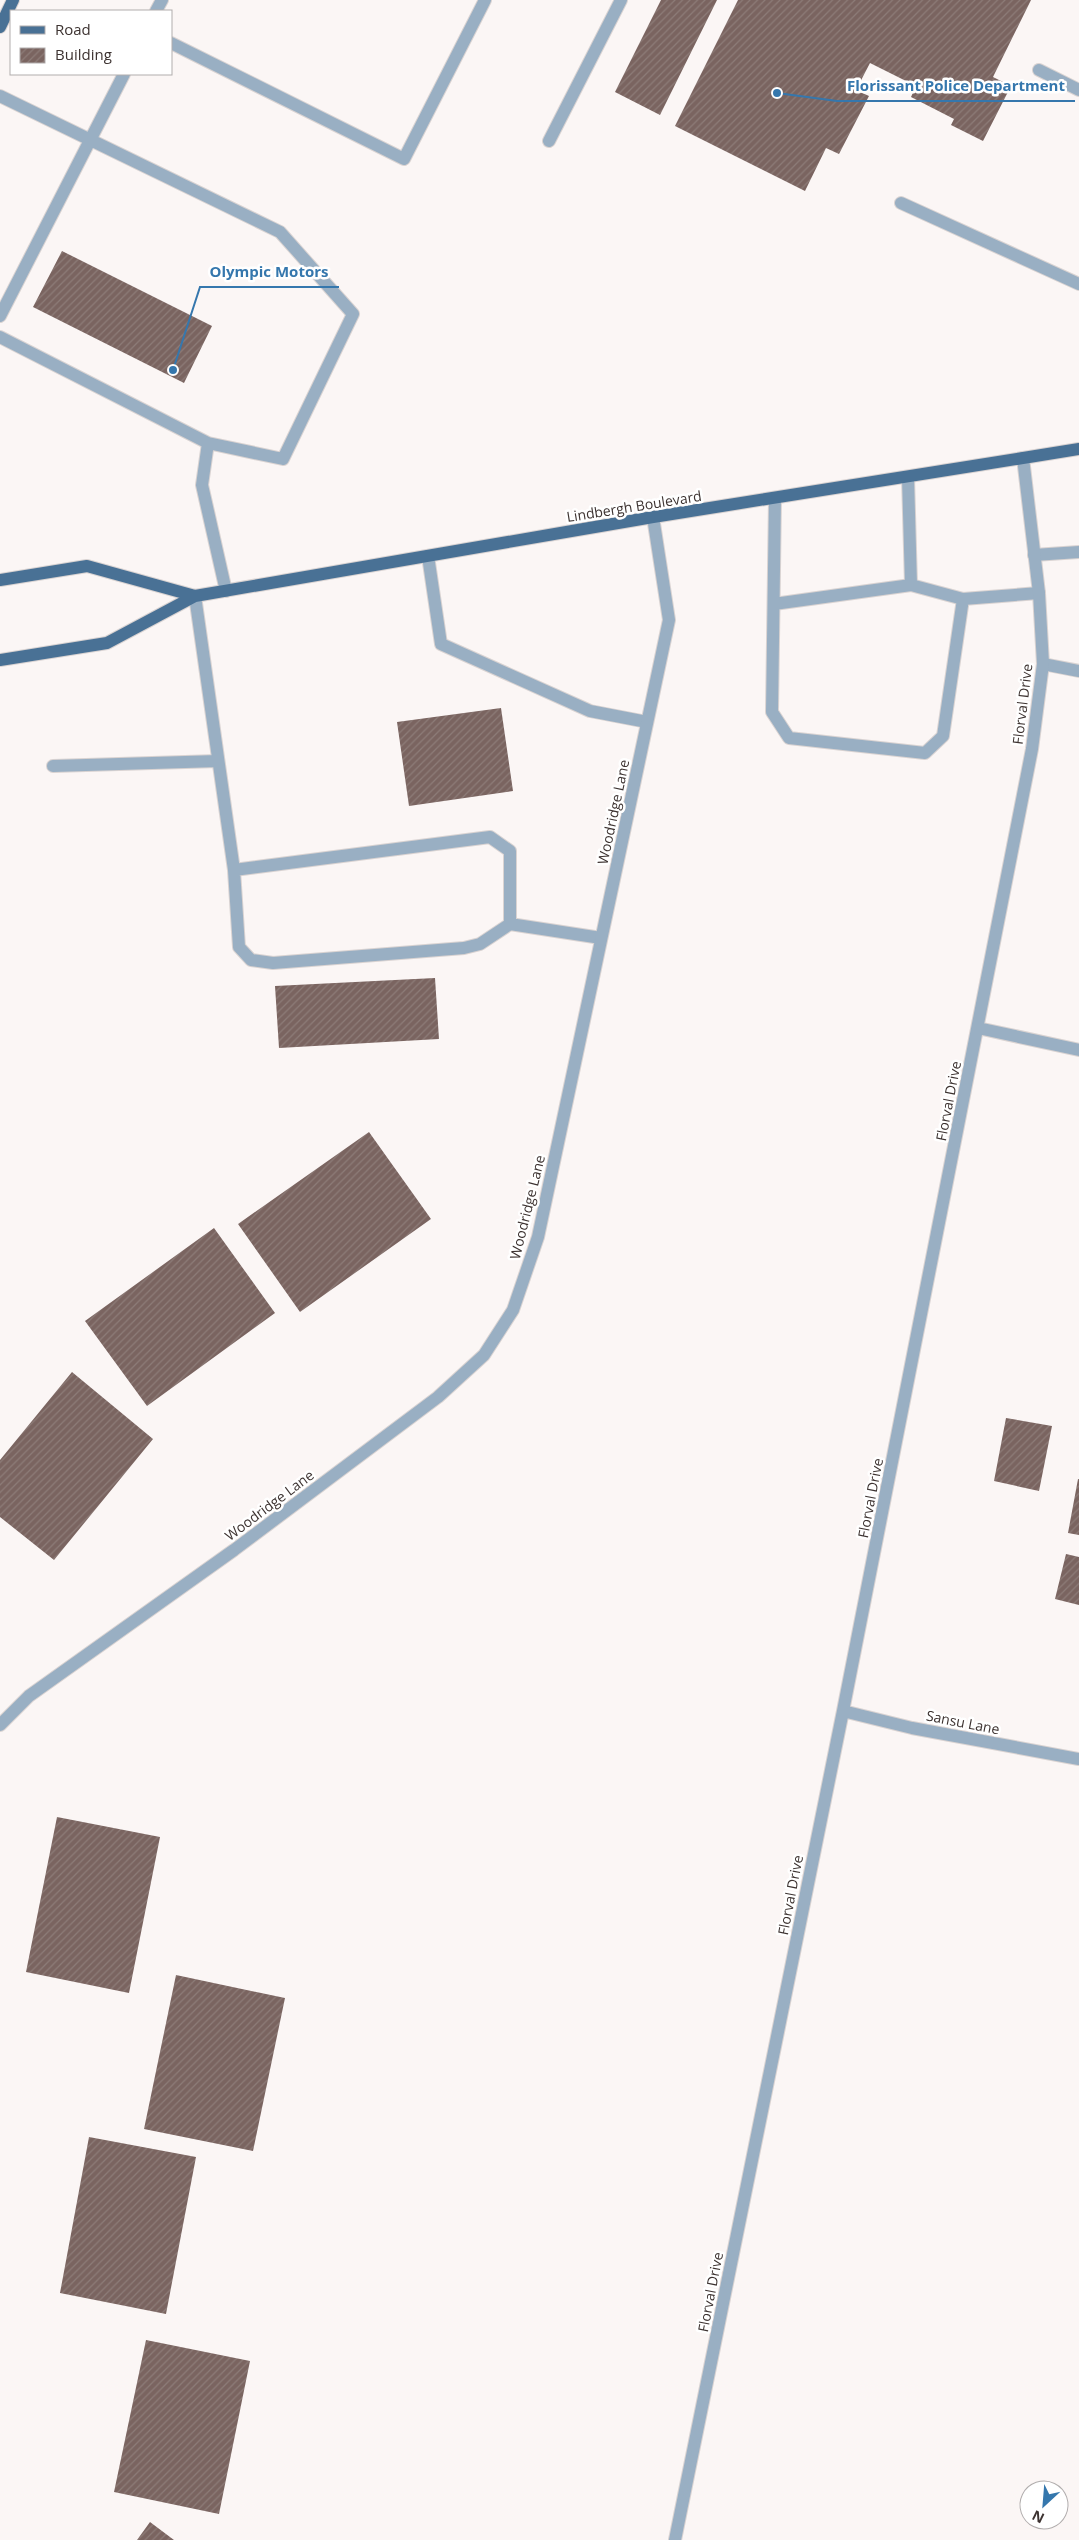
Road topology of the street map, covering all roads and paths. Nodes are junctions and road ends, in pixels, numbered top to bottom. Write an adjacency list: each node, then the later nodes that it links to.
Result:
1 (13, 0): 4 (main road)
2 (485, 0): 5 (street)
3 (621, 0): 11 (street)
4 (0, 27)
5 (172, 43)
6 (1039, 70): 8 (street)
7 (123, 75): 10 (street)
8 (1079, 90)
9 (0, 96): 10 (street)
10 (90, 139): 14 (street); 16 (street)
11 (550, 141)
12 (901, 203): 13 (street)
13 (1079, 284)
14 (0, 316)
15 (0, 337): 16 (street)
16 (208, 444): 27 (street)
17 (1079, 449): 18 (main road, Lindbergh Boulevard)
18 (1023, 458): 19 (main road, Lindbergh Boulevard); 23 (street, Florval Drive)
19 (908, 477): 20 (main road, Lindbergh Boulevard); 26 (street)
20 (775, 498): 21 (main road, Lindbergh Boulevard); 31 (street)
21 (653, 517): 24 (main road, Lindbergh Boulevard); 35 (street, Woodridge Lane)
22 (1079, 552): 23 (street)
23 (1034, 555): 28 (street, Florval Drive)
24 (428, 556): 27 (main road, Lindbergh Boulevard); 35 (street)
25 (0, 580): 29 (main road, Lindbergh Boulevard)
26 (911, 585): 30 (street); 31 (street)
27 (226, 591): 29 (main road, Lindbergh Boulevard)
28 (1039, 593): 30 (street); 33 (street, Florval Drive)
29 (195, 596): 32 (main road, Lindbergh Boulevard); 36 (street)
30 (963, 599): 31 (street)
31 (774, 604)
32 (0, 660)
33 (1043, 664): 34 (street); 41 (street, Florval Drive)
34 (1079, 671)
35 (647, 722): 40 (street, Woodridge Lane)
36 (218, 761): 37 (street); 38 (street)
37 (53, 766)
38 (234, 870): 39 (street); 39 (street)
39 (510, 924): 40 (street)
40 (601, 938): 44 (street, Woodridge Lane)
41 (978, 1028): 42 (street); 43 (street, Florval Drive)
42 (1079, 1050)
43 (843, 1711): 45 (street, Sansu Lane); 46 (street, Florval Drive)
44 (0, 1726)
45 (1079, 1759)
46 (674, 2540)

